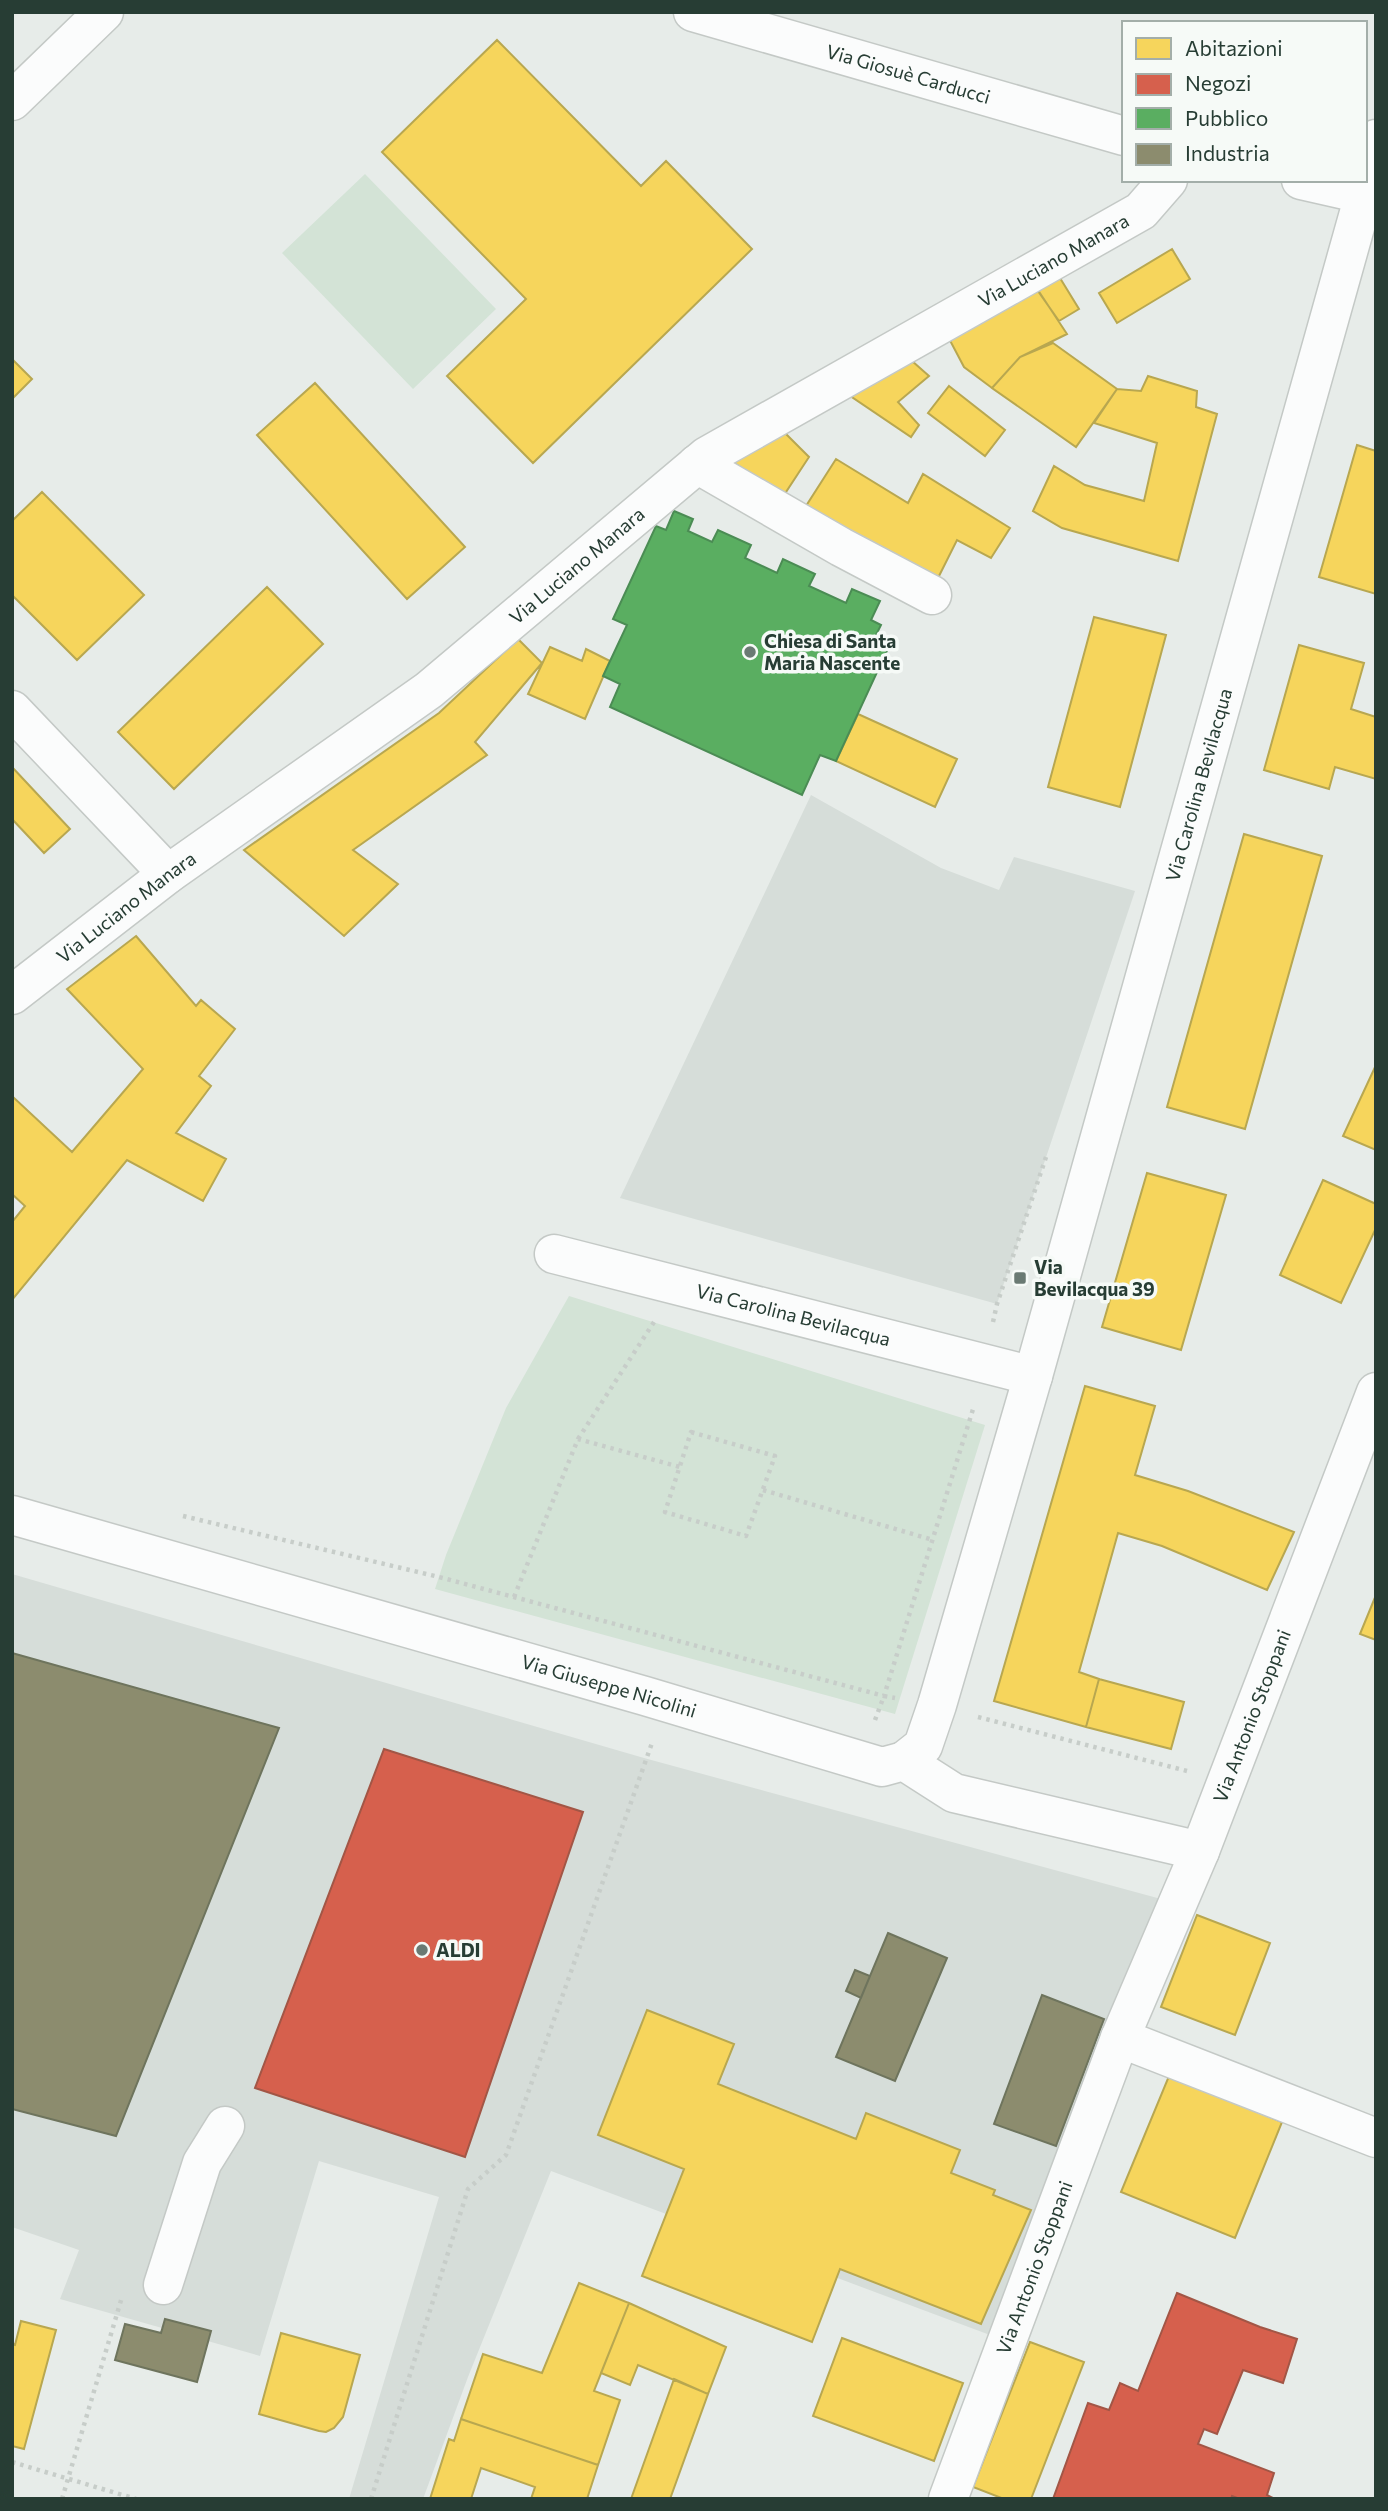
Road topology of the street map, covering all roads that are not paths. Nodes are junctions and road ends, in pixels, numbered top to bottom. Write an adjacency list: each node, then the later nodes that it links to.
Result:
1 (104, 12): 3 (street)
2 (693, 12): 4 (street, Via Giosuè Carducci)
3 (12, 101)
4 (1122, 135)
5 (1376, 139): 8 (street, Via Carolina Bevilacqua)
6 (1166, 182): 9 (street, Via Luciano Manara)
7 (1310, 182): 8 (street)
8 (1370, 196): 15 (street, Via Carolina Bevilacqua)
9 (696, 464): 10 (street); 12 (street, Via Luciano Manara)
10 (932, 595)
11 (12, 710): 12 (street)
12 (168, 874): 13 (street, Via Luciano Manara)
13 (12, 995)
14 (554, 1254): 15 (street, Via Carolina Bevilacqua)
15 (1033, 1376): 19 (street, Via Carolina Bevilacqua)
16 (1376, 1392): 17 (street, Via Antonio Stoppani)
17 (1367, 1434): 20 (street, Via Antonio Stoppani)
18 (12, 1515): 19 (street, Via Giuseppe Nicolini)
19 (904, 1761): 20 (street)
20 (1200, 1851): 21 (street, Via Antonio Stoppani)
21 (1120, 2038): 23 (street); 25 (street, Via Antonio Stoppani)
22 (225, 2126): 24 (street)
23 (1376, 2138)
24 (163, 2285)
25 (948, 2499)

